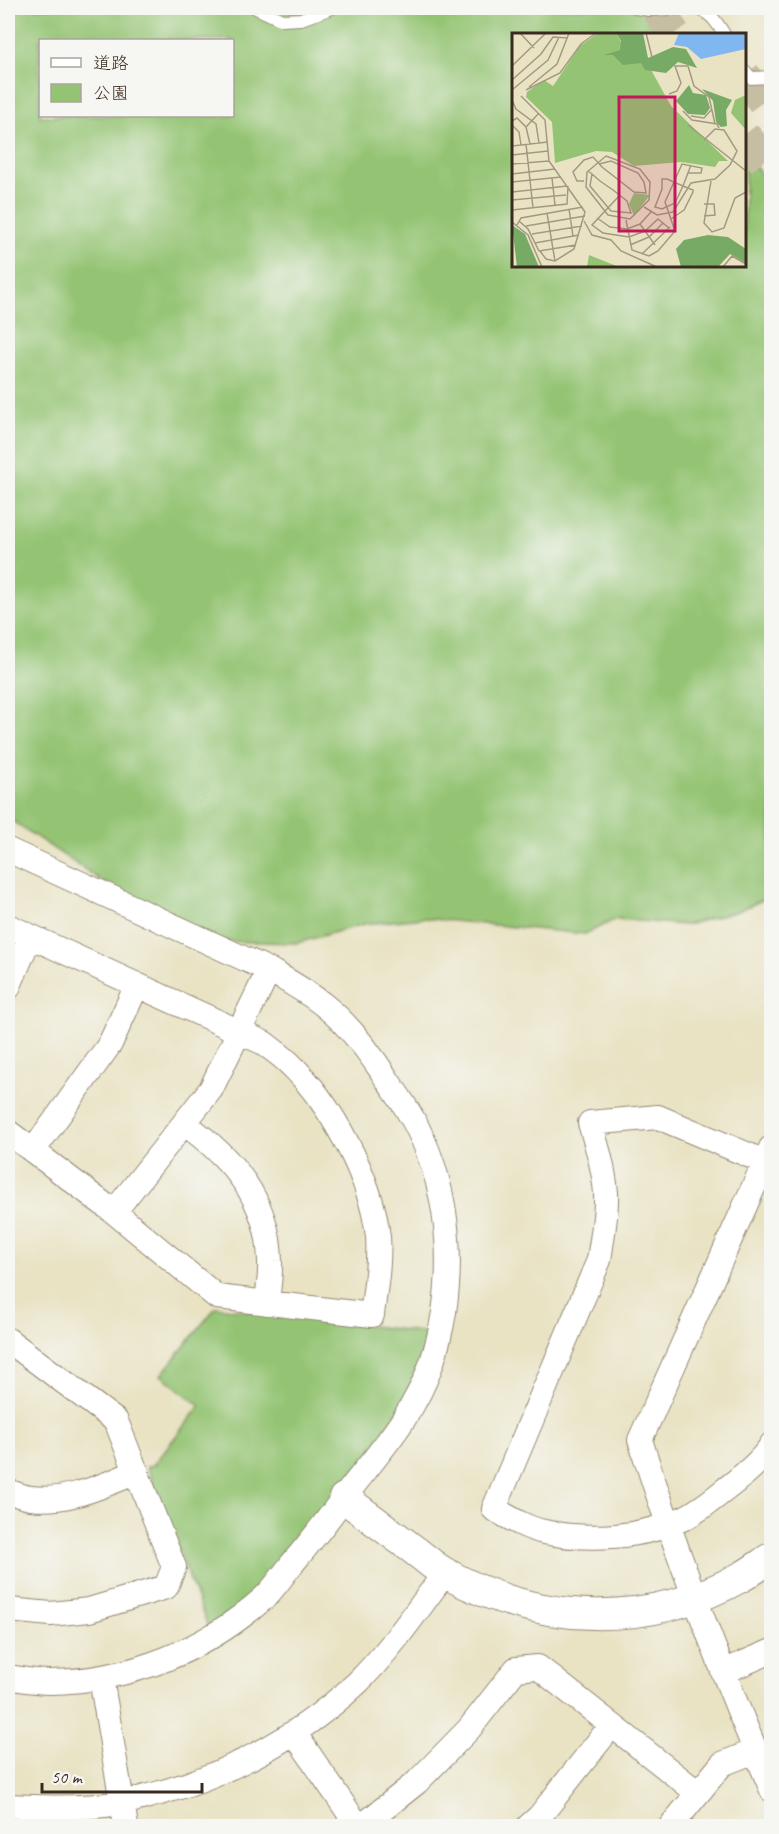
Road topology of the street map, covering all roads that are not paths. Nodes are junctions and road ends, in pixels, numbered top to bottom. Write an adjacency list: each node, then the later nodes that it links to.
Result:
1 (256, 8): 2 (lane)
2 (332, 8)
3 (636, 8): 4 (lane)
4 (685, 8)
5 (693, 8): 6 (lane)
6 (722, 33)
7 (746, 72): 8 (lane)
8 (771, 76)
9 (8, 850): 12 (street)
10 (8, 926): 11 (street)
11 (30, 936): 13 (street); 14 (street)
12 (269, 970): 15 (street); 26 (street)
13 (137, 985): 15 (street); 18 (street)
14 (8, 988)
15 (239, 1032): 16 (street); 21 (street)
16 (185, 1124): 20 (street); 21 (street)
17 (8, 1132): 18 (street)
18 (33, 1151): 20 (street)
19 (769, 1158): 27 (street); 27 (street)
20 (114, 1212): 21 (street)
21 (267, 1303)
22 (10, 1346): 24 (street)
23 (771, 1444): 27 (street)
24 (137, 1472): 25 (street); 31 (street)
25 (8, 1491)
26 (344, 1498): 29 (street); 35 (street)
27 (667, 1525): 30 (street)
28 (771, 1557): 30 (street)
29 (445, 1573): 30 (street); 37 (street)
30 (694, 1598): 33 (street)
31 (8, 1610)
32 (771, 1651): 33 (street)
33 (723, 1672): 38 (street)
34 (8, 1677): 35 (street)
35 (101, 1678): 42 (street)
36 (611, 1726): 40 (street); 43 (street); 44 (street)
37 (295, 1734): 42 (street); 43 (street)
38 (755, 1751): 39 (street); 40 (street)
39 (771, 1790)
40 (698, 1793): 45 (street)
41 (8, 1806): 42 (street)
42 (124, 1815)
43 (360, 1827)
44 (529, 1827)
45 (671, 1827)

